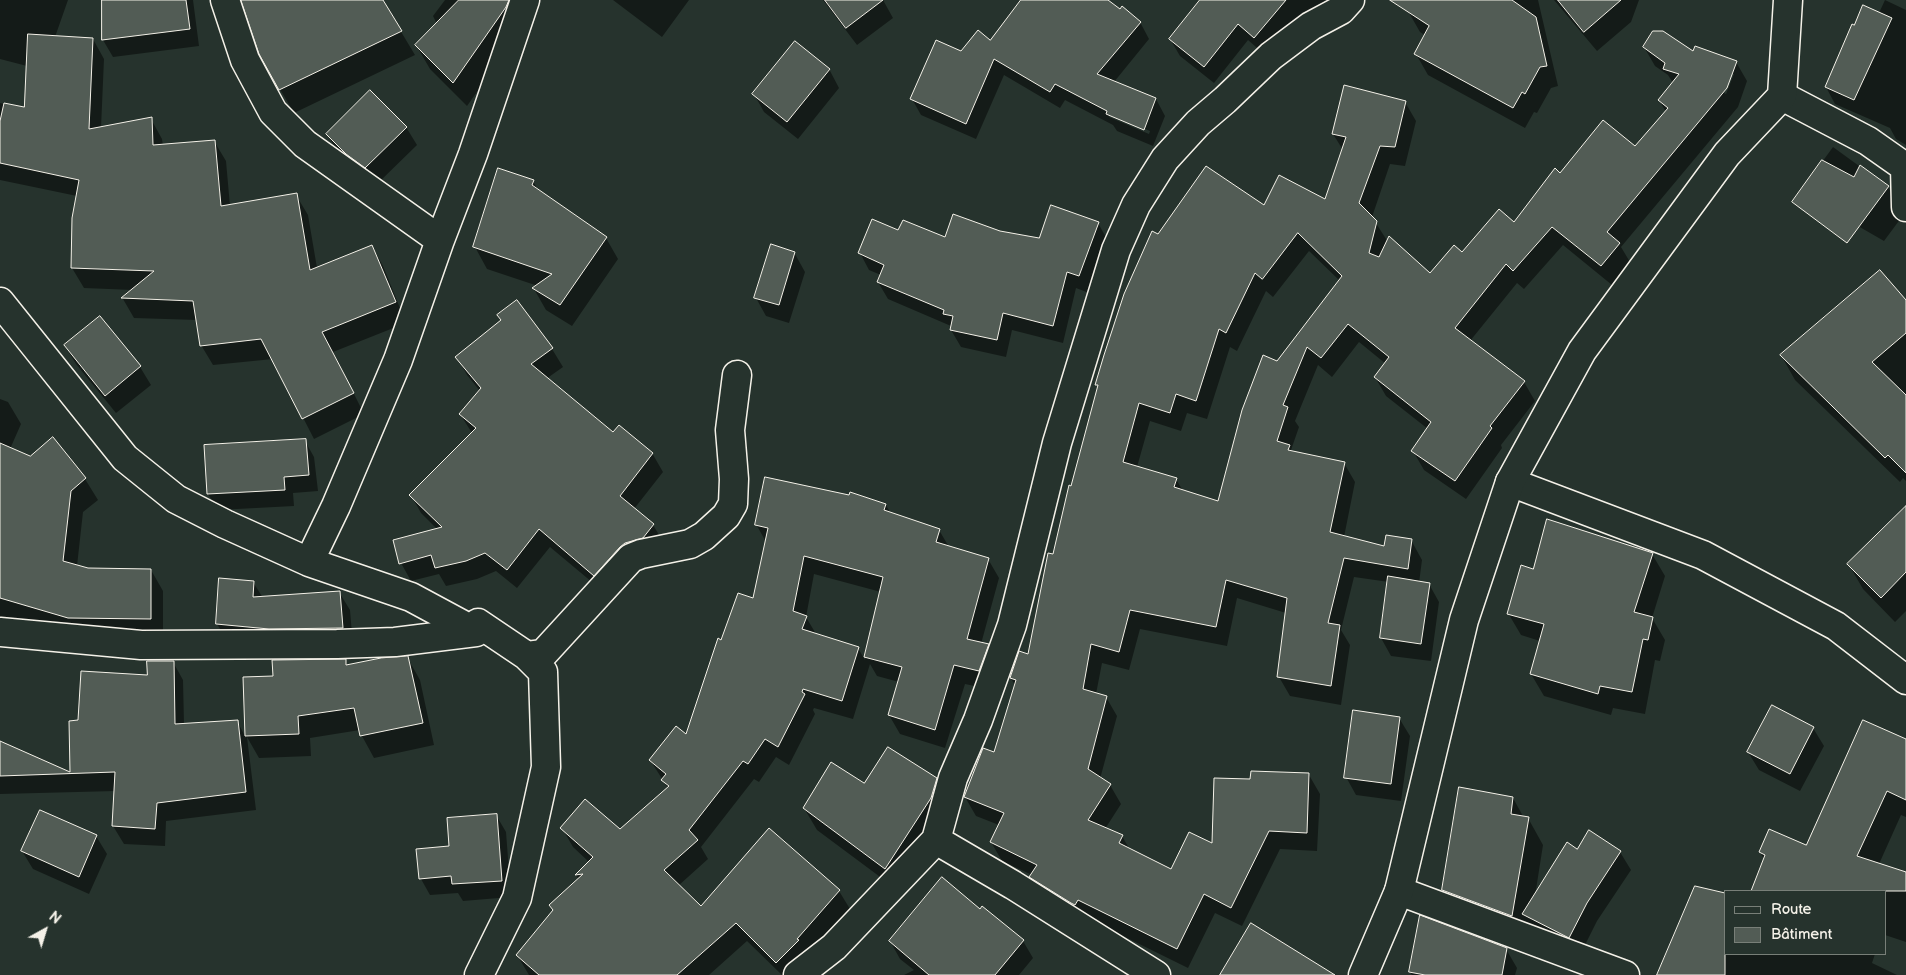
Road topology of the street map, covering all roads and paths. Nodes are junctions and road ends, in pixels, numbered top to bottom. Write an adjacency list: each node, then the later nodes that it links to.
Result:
1 (225, 0): 7 (street)
2 (525, 0): 7 (street)
3 (1350, 0): 16 (street)
4 (1788, 0): 5 (street)
5 (1782, 96): 6 (street); 10 (street)
6 (1906, 207)
7 (440, 240): 11 (street)
8 (0, 302): 11 (street)
9 (737, 375): 14 (street)
10 (1510, 482): 15 (street); 17 (street)
11 (309, 562): 13 (street)
12 (0, 632): 13 (street)
13 (476, 632): 14 (street)
14 (527, 656): 18 (street)
15 (1906, 680)
16 (936, 840): 19 (street); 20 (street)
17 (1399, 891): 21 (street); 22 (street)
18 (479, 975)
19 (798, 975)
20 (1156, 975)
21 (1363, 975)
22 (1625, 975)

